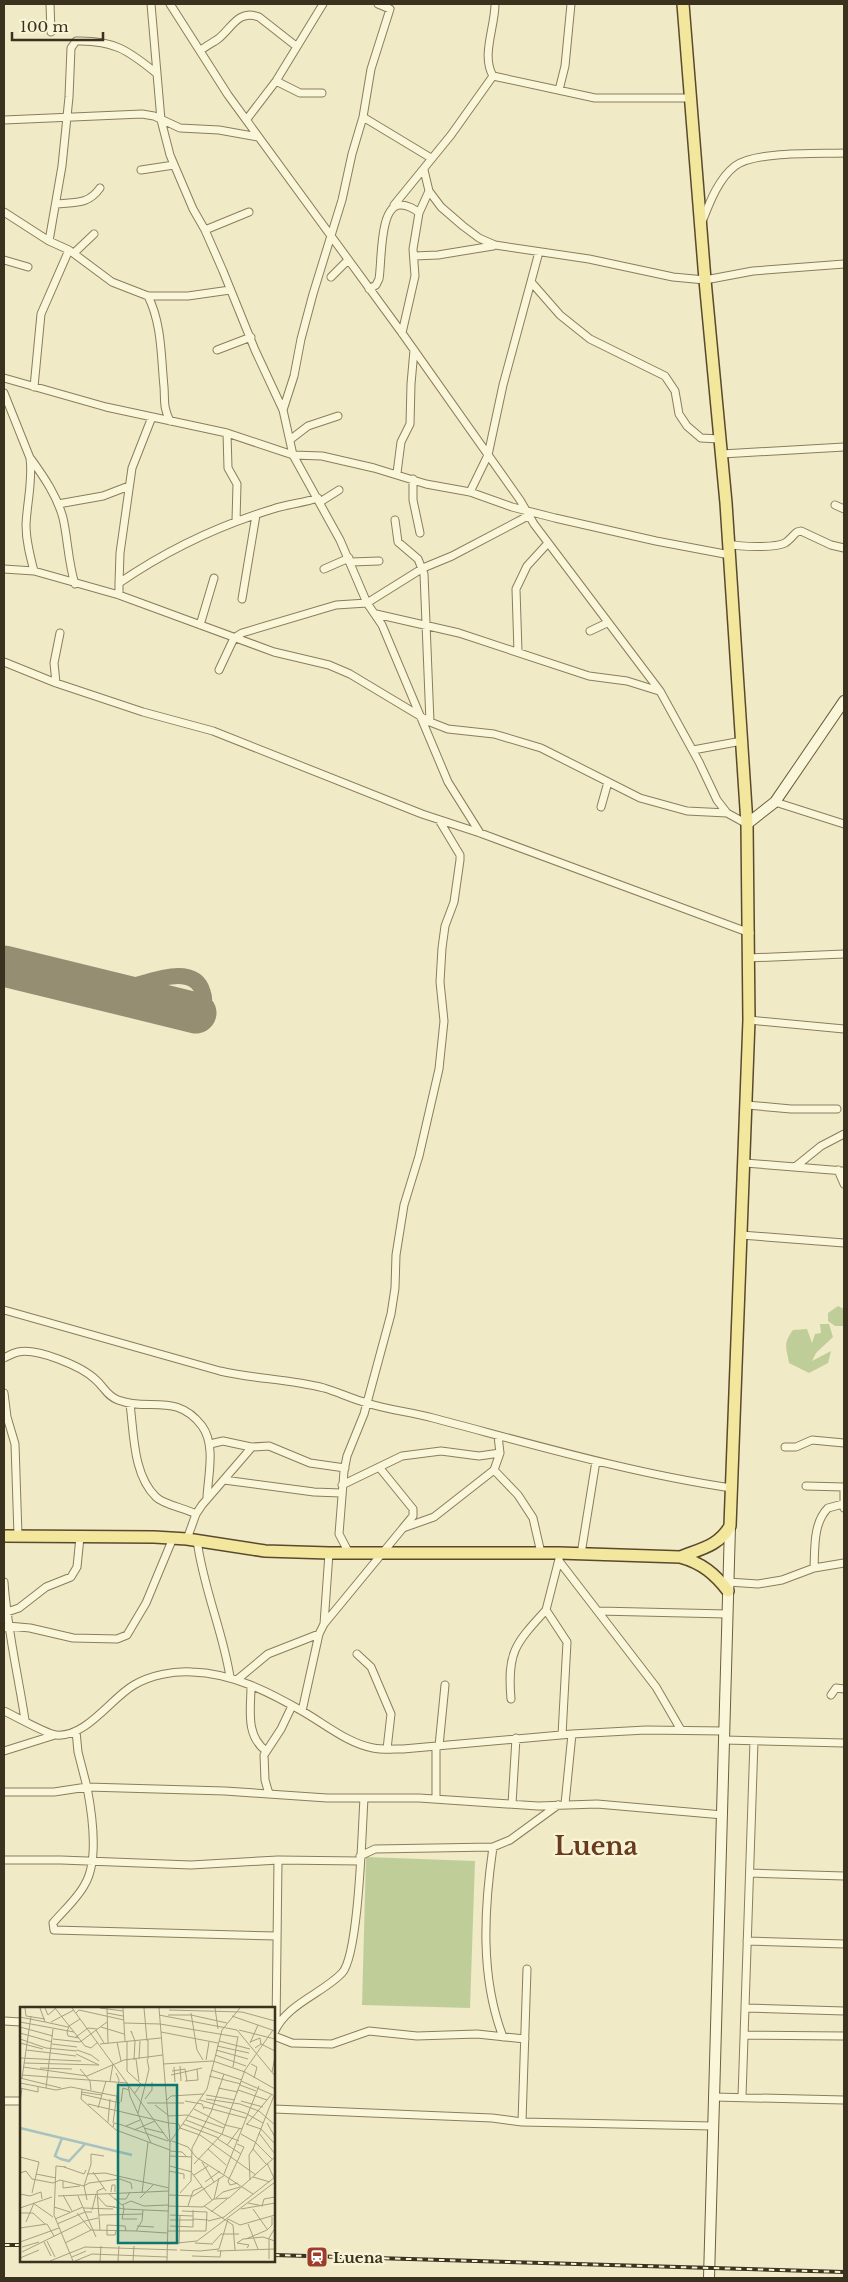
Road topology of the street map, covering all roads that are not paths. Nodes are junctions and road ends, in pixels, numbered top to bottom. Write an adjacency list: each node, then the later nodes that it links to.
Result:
1 (50, 4): 10 (street)
2 (151, 4): 13 (street)
3 (170, 4): 12 (street)
4 (323, 4): 11 (street)
5 (378, 4): 9 (street)
6 (495, 4): 14 (street)
7 (571, 4): 16 (street)
8 (683, 4): 18 (main road)
9 (390, 7): 20 (street)
10 (51, 32)
11 (296, 46): 12 (street); 15 (street)
12 (201, 50): 21 (street)
13 (156, 73): 19 (street); 23 (street)
14 (493, 76): 16 (street); 26 (street)
15 (276, 81): 17 (street); 21 (street)
16 (558, 90): 18 (street)
17 (322, 93)
18 (690, 98): 37 (main road)
19 (67, 117): 22 (street); 23 (street); 32 (street)
20 (364, 117): 26 (street); 40 (street)
21 (247, 119): 24 (street)
22 (4, 120)
23 (160, 120): 24 (street); 27 (street)
24 (258, 137): 40 (street)
25 (844, 153): 37 (street)
26 (432, 158): 29 (street)
27 (174, 165): 28 (street); 38 (street)
28 (141, 170)
29 (424, 170): 31 (street); 33 (street)
30 (100, 188): 32 (street)
31 (429, 191): 36 (street); 42 (street)
32 (56, 204): 41 (street)
33 (394, 205): 36 (street); 53 (street)
34 (4, 212): 41 (street)
35 (249, 212): 38 (street)
36 (419, 213): 45 (street)
37 (702, 223): 51 (main road)
38 (205, 230): 54 (street)
39 (94, 234): 43 (street)
40 (331, 238): 47 (street); 63 (street)
41 (49, 241): 43 (street)
42 (495, 245): 44 (street); 45 (street)
43 (72, 252): 55 (street); 61 (street)
44 (539, 252): 51 (street); 52 (street)
45 (414, 256): 56 (street)
46 (4, 260): 49 (street)
47 (348, 260): 50 (street); 53 (street)
48 (844, 264): 51 (street)
49 (28, 267)
50 (331, 277)
51 (705, 280): 69 (main road)
52 (532, 283): 69 (street); 73 (street)
53 (369, 289): 56 (street)
54 (230, 290): 55 (street); 57 (street)
55 (148, 296): 66 (street)
56 (402, 333): 59 (street)
57 (250, 337): 58 (street); 63 (street)
58 (217, 350)
59 (414, 350): 73 (street); 75 (street)
60 (4, 378): 61 (street)
61 (34, 387): 65 (street)
62 (4, 393): 74 (street)
63 (283, 410): 68 (street)
64 (338, 416): 68 (street)
65 (152, 417): 66 (street); 77 (street)
66 (170, 421): 67 (street)
67 (227, 433): 72 (street); 88 (street)
68 (291, 439): 72 (street)
69 (720, 439): 71 (main road)
70 (844, 447): 71 (street)
71 (722, 454): 92 (main road)
72 (293, 455): 75 (street); 80 (street)
73 (488, 455): 79 (street); 83 (street)
74 (30, 458): 81 (street); 98 (street)
75 (397, 474): 76 (street)
76 (413, 479): 79 (street); 89 (street)
77 (129, 486): 81 (street); 100 (street)
78 (339, 490): 80 (street)
79 (470, 492): 83 (street)
80 (319, 500): 85 (street); 93 (street)
81 (58, 504): 101 (street)
82 (835, 505): 84 (street)
83 (524, 509): 86 (street); 92 (street)
84 (844, 509)
85 (256, 515): 88 (street); 103 (street)
86 (528, 516): 90 (street); 95 (street)
87 (395, 520): 95 (street)
88 (236, 521): 100 (street)
89 (420, 533)
90 (548, 544): 106 (street); 112 (street)
91 (844, 548): 92 (street)
92 (729, 549): 120 (main road)
93 (350, 560): 94 (street); 97 (street); 104 (street)
94 (379, 561)
95 (423, 568): 104 (street); 108 (street)
96 (4, 569): 98 (street)
97 (324, 569)
98 (34, 571): 101 (street)
99 (214, 578): 107 (street)
100 (119, 583): 102 (street)
101 (75, 584): 102 (street)
102 (119, 595): 107 (street)
103 (242, 599)
104 (367, 603): 105 (street); 111 (street)
105 (376, 614): 108 (street); 118 (street)
106 (607, 624): 109 (street); 116 (street)
107 (200, 625): 111 (street)
108 (426, 625): 112 (street); 119 (street)
109 (590, 631)
110 (60, 633): 115 (street)
111 (234, 638): 114 (street); 118 (street)
112 (518, 652): 116 (street)
113 (4, 662): 115 (street)
114 (219, 670)
115 (56, 683): 126 (street)
116 (660, 691): 121 (street)
117 (844, 701): 123 (main road)
118 (422, 718): 119 (street); 129 (street)
119 (430, 722): 122 (street)
120 (742, 741): 121 (street); 127 (main road)
121 (693, 750): 125 (street)
122 (608, 782): 124 (street); 125 (street)
123 (775, 802): 127 (main road); 128 (street)
124 (601, 807)
125 (727, 813): 127 (street)
126 (439, 820): 129 (street); 147 (street)
127 (747, 824): 130 (main road)
128 (844, 824)
129 (480, 832): 130 (street)
130 (750, 933): 132 (main road)
131 (844, 954): 132 (street)
132 (749, 958): 133 (main road)
133 (749, 1020): 134 (street); 135 (main road)
134 (844, 1029)
135 (747, 1105): 136 (street); 138 (main road)
136 (837, 1109)
137 (844, 1134): 139 (street)
138 (745, 1163): 139 (street); 142 (main road)
139 (795, 1167): 140 (street)
140 (841, 1171): 141 (street)
141 (844, 1184)
142 (741, 1235): 143 (street); 162 (main road)
143 (844, 1241)
144 (4, 1310): 147 (street)
145 (4, 1358): 148 (street)
146 (4, 1393): 149 (street)
147 (367, 1403): 150 (street); 158 (street)
148 (130, 1404): 152 (street); 167 (street)
149 (5, 1417): 170 (street)
150 (498, 1436): 155 (street); 156 (street)
151 (844, 1443): 154 (street)
152 (210, 1444): 153 (street); 165 (street)
153 (251, 1447): 158 (street); 160 (street)
154 (785, 1447)
155 (500, 1453): 157 (street); 159 (street)
156 (596, 1461): 162 (street); 179 (street)
157 (380, 1467): 163 (street); 169 (street)
158 (345, 1468): 163 (street)
159 (494, 1470): 169 (street); 177 (street)
160 (224, 1480): 163 (street); 165 (street)
161 (806, 1486): 164 (street)
162 (731, 1488): 168 (main road)
163 (342, 1489): 176 (street)
164 (844, 1489): 166 (street)
165 (207, 1498): 167 (street)
166 (844, 1506): 183 (street)
167 (196, 1514): 174 (street)
168 (730, 1526): 180 (main road); 185 (main road)
169 (403, 1528): 178 (street)
170 (18, 1535): 171 (main road); 172 (main road)
171 (4, 1536)
172 (80, 1537): 173 (main road); 188 (street)
173 (172, 1538): 174 (main road); 191 (street)
174 (192, 1540): 175 (main road); 194 (street)
175 (329, 1553): 176 (main road); 190 (street)
176 (350, 1553): 178 (main road)
177 (541, 1553): 178 (main road); 181 (main road)
178 (382, 1554): 190 (street)
179 (581, 1554): 180 (main road); 181 (main road)
180 (680, 1556): 185 (main road)
181 (559, 1557): 186 (street); 187 (street)
182 (844, 1563): 183 (street)
183 (814, 1568): 185 (street)
184 (4, 1582): 188 (street)
185 (728, 1587): 189 (main road)
186 (546, 1610): 199 (street); 206 (street)
187 (598, 1611): 189 (street); 204 (street)
188 (5, 1613): 191 (street)
189 (727, 1614): 209 (main road)
190 (324, 1624): 192 (street)
191 (6, 1627): 203 (street)
192 (319, 1634): 194 (street); 202 (street)
193 (357, 1654): 214 (street)
194 (234, 1678): 196 (street); 205 (street)
195 (446, 1685): 213 (street)
196 (251, 1686): 200 (street); 216 (street)
197 (844, 1689): 198 (street)
198 (831, 1694)
199 (511, 1699)
200 (292, 1706): 202 (street); 216 (street)
201 (4, 1711): 203 (street)
202 (302, 1711): 214 (street)
203 (25, 1720): 208 (street)
204 (681, 1730): 207 (street); 209 (street)
205 (76, 1731): 208 (street); 217 (street)
206 (562, 1734): 207 (street); 210 (street)
207 (572, 1734): 223 (street)
208 (56, 1735): 215 (street)
209 (724, 1736): 211 (street); 224 (main road)
210 (516, 1738): 213 (street); 222 (street)
211 (754, 1741): 212 (street); 230 (street)
212 (844, 1743)
213 (438, 1746): 214 (street); 221 (street)
214 (387, 1749)
215 (4, 1751)
216 (266, 1751): 219 (street)
217 (87, 1787): 218 (street); 219 (street); 229 (street)
218 (4, 1792)
219 (268, 1794): 220 (street)
220 (364, 1798): 221 (street); 226 (street)
221 (436, 1799): 222 (street)
222 (512, 1804): 223 (street)
223 (562, 1804): 224 (street); 225 (street)
224 (723, 1815): 245 (main road)
225 (493, 1847): 226 (street); 243 (street)
226 (360, 1858): 228 (street); 240 (street)
227 (4, 1860): 229 (street)
228 (278, 1860): 229 (street); 232 (street)
229 (91, 1861): 232 (street)
230 (750, 1873): 231 (street); 233 (street)
231 (844, 1876)
232 (277, 1936): 240 (street)
233 (748, 1941): 234 (street); 236 (street)
234 (844, 1944)
235 (527, 1969): 244 (street)
236 (745, 2008): 237 (street); 241 (street)
237 (844, 2011)
238 (4, 2021): 239 (street)
239 (20, 2022)
240 (275, 2032): 243 (street)
241 (744, 2035): 242 (street); 246 (street)
242 (844, 2036)
243 (503, 2037): 244 (street)
244 (525, 2039): 251 (street)
245 (714, 2096): 246 (street); 252 (main road)
246 (742, 2097): 247 (street)
247 (844, 2100)
248 (4, 2101): 249 (street)
249 (20, 2101)
250 (275, 2109): 251 (street)
251 (522, 2122): 252 (street)
252 (713, 2126): 253 (main road)
253 (709, 2278)

